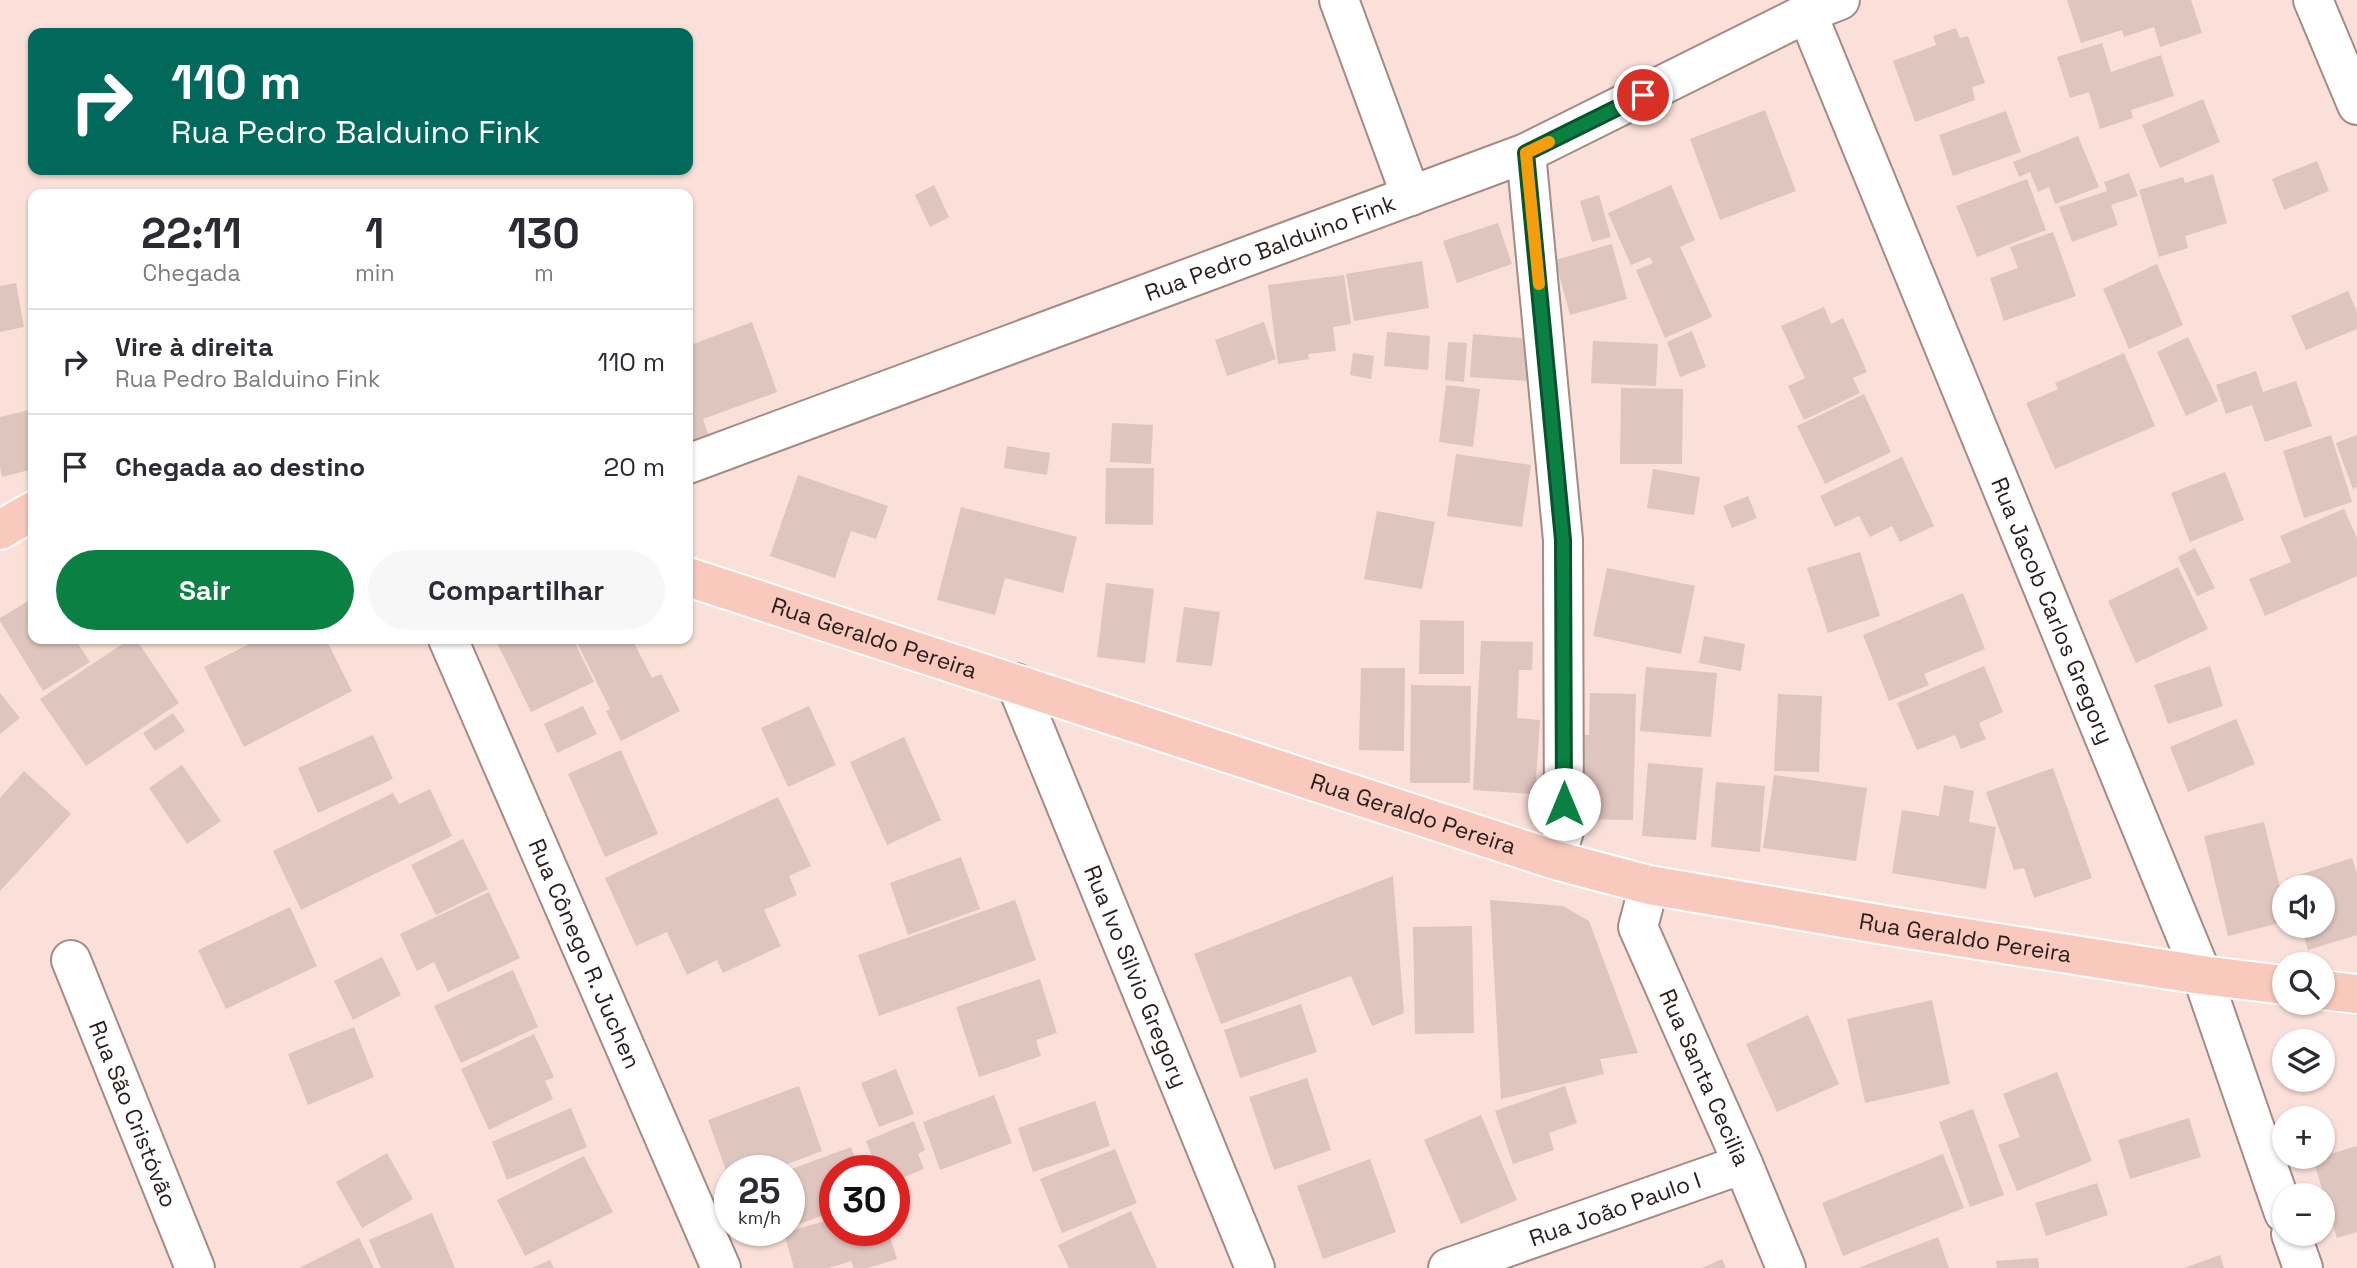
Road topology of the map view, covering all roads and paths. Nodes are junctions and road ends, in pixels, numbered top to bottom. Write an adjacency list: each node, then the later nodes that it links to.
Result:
1 (1339, 0): 6 (street)
2 (2314, 0): 4 (street)
3 (1824, 7): 5 (street, Rua Pedro Balduino Fink); 16 (street, Rua Jacob Carlos Gregory)
4 (2357, 106)
5 (1526, 153): 6 (street, Rua Pedro Balduino Fink); 13 (street)
6 (1411, 196): 7 (street, Rua Pedro Balduino Fink)
7 (693, 462)
8 (28, 514): 9 (main road)
9 (0, 530)
10 (693, 579): 12 (main road, Rua Geraldo Pereira)
11 (450, 644): 24 (street, Rua Cônego R. Juchen)
12 (1016, 683): 13 (main road, Rua Geraldo Pereira); 25 (street, Rua Ivo Silvio Gregory)
13 (1555, 860): 14 (main road, Rua Geraldo Pereira)
14 (1649, 885): 16 (main road, Rua Geraldo Pereira); 20 (street, Rua Santa Cecilia)
15 (71, 960): 23 (street, Rua São Cristóvão)
16 (2202, 975): 17 (main road, Rua Geraldo Pereira); 21 (street, Rua Jacob Carlos Gregory)
17 (2272, 984)
18 (2335, 992): 19 (main road)
19 (2357, 995)
20 (1743, 1164): 26 (street, Rua João Paulo I); 27 (street, Rua Santa Cecilia)
21 (2274, 1183)
22 (2295, 1246): 28 (street)
23 (195, 1268)
24 (720, 1268)
25 (1255, 1268)
26 (1448, 1268)
27 (1786, 1268)
28 (2303, 1268)

